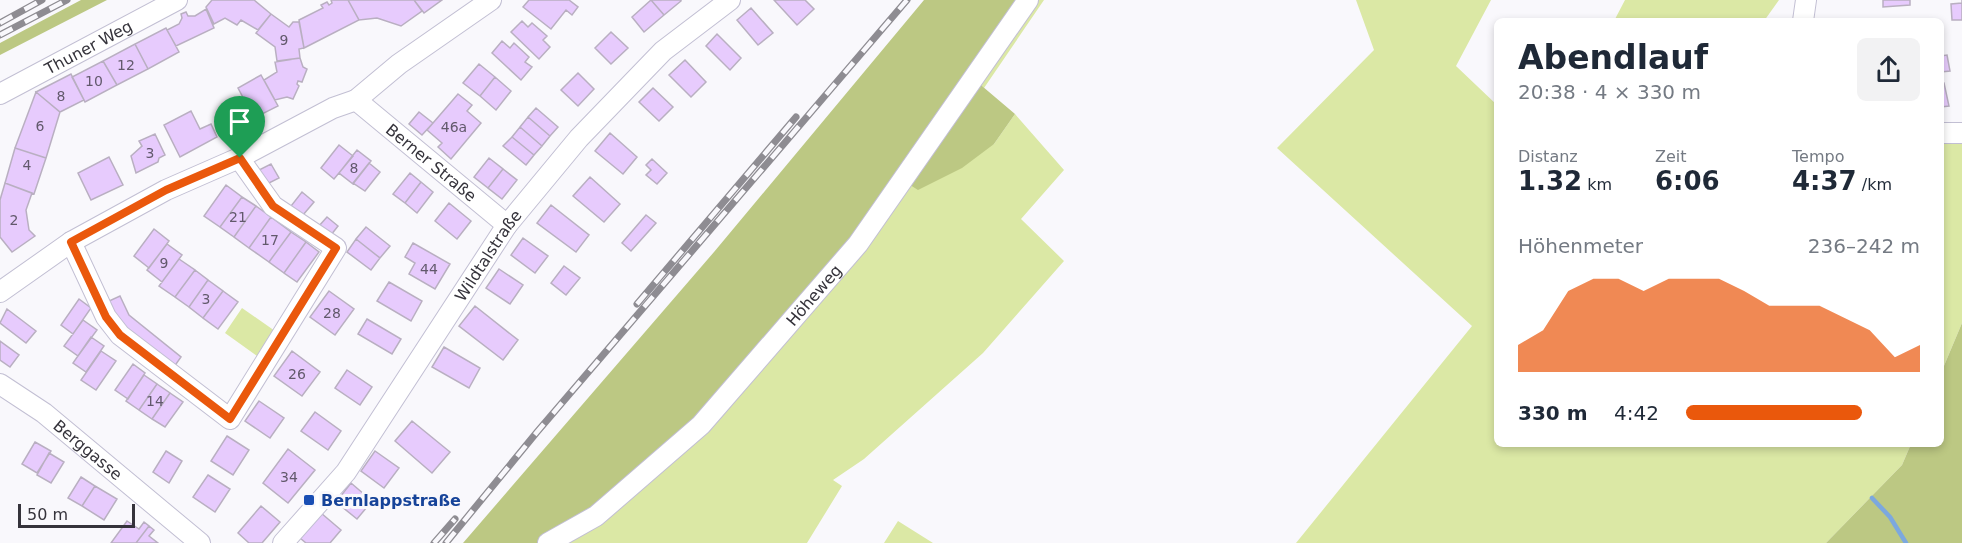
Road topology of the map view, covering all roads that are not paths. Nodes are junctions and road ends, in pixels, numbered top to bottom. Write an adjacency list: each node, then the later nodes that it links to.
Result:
1 (177, 0): 7 (street, Thuner Weg)
2 (491, 0): 8 (street)
3 (730, 0): 12 (street, Wildtalstraße)
4 (1028, 0): 18 (street, Höheweg)
5 (1806, 0): 6 (street)
6 (1803, 18)
7 (0, 94)
8 (356, 100): 11 (street); 12 (street, Berner Straße)
9 (1944, 133): 10 (street)
10 (1962, 133)
11 (240, 158): 13 (street); 13 (street)
12 (507, 225): 17 (street, Wildtalstraße)
13 (71, 242): 14 (street)
14 (0, 292)
15 (0, 384): 16 (street, Berggasse)
16 (200, 543)
17 (283, 543)
18 (548, 543)

